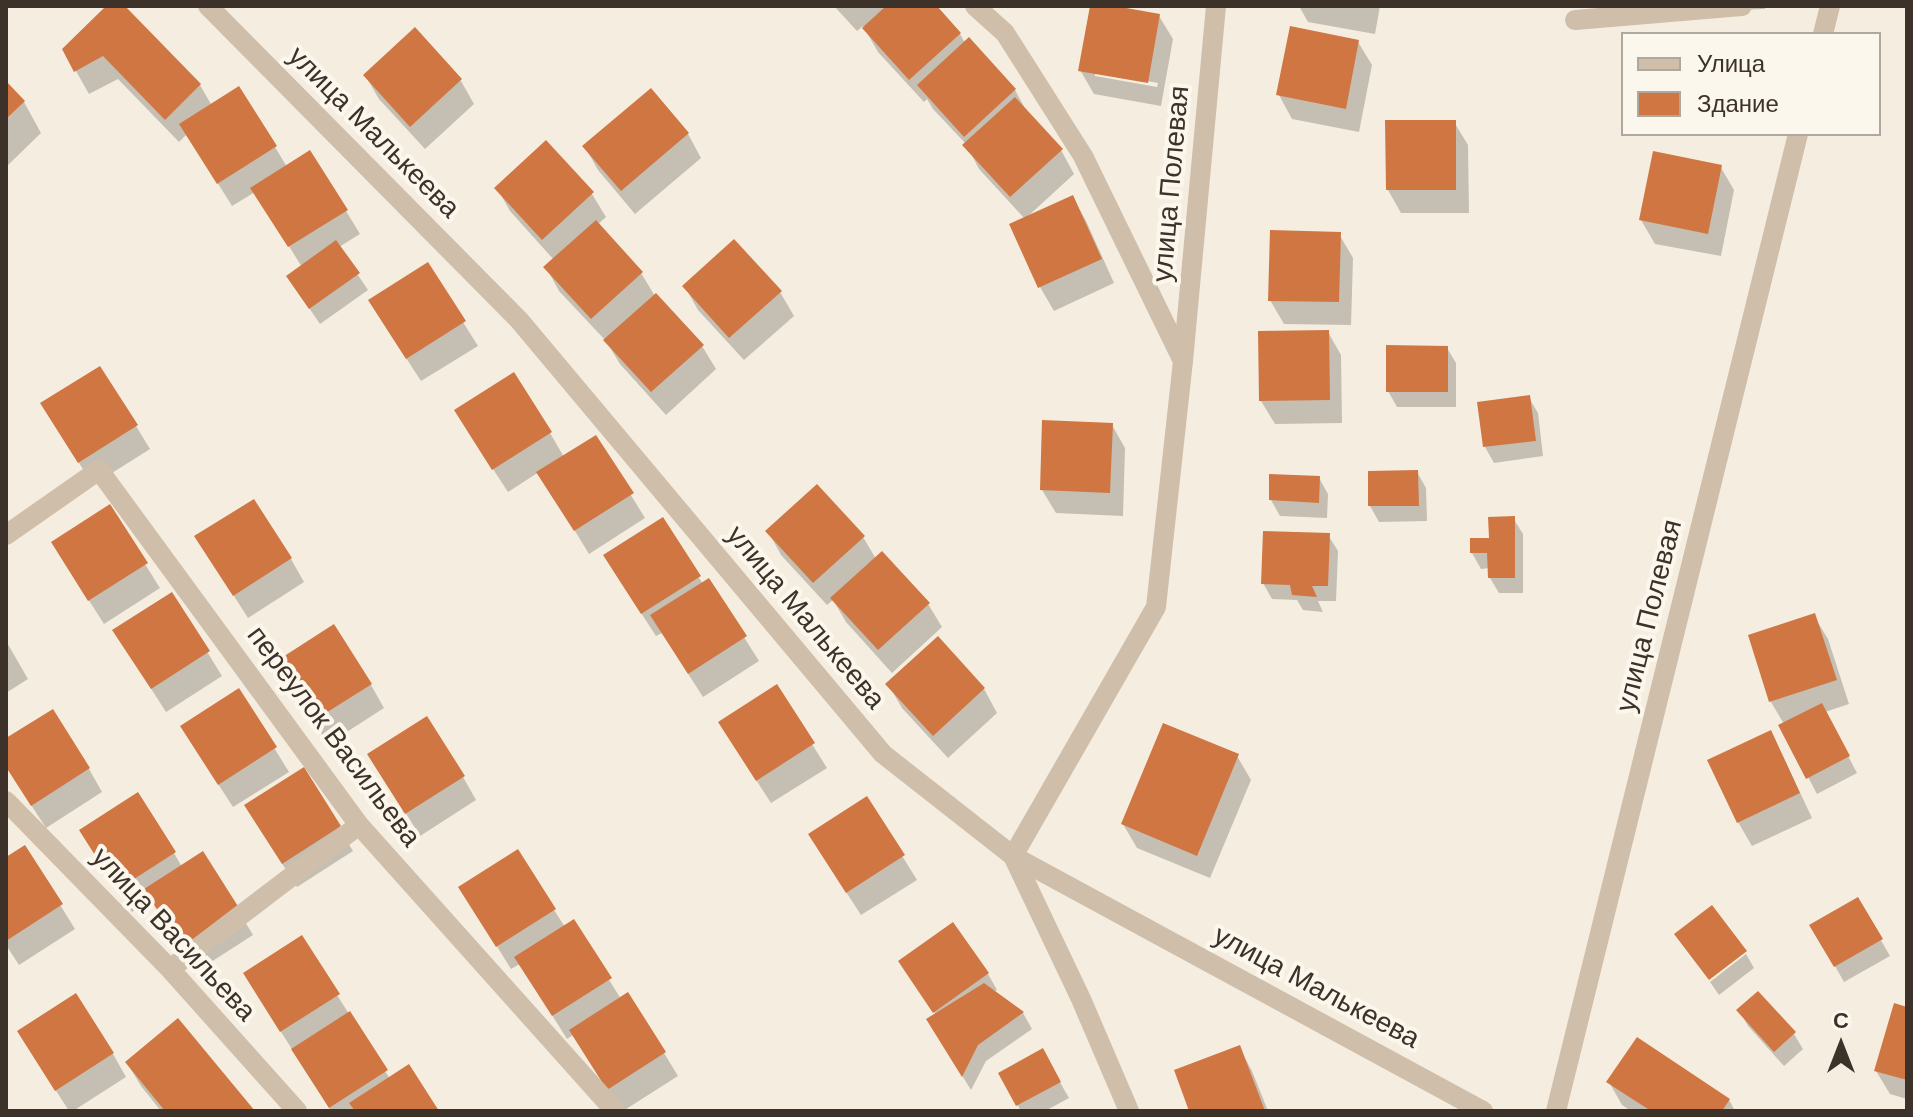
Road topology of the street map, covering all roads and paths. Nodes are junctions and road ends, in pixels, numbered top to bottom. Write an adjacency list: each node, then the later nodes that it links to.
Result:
1 (208, 6): 13 (street, улица Малькеева)
2 (975, 6): 9 (street)
3 (1216, 6): 9 (street, улица Полевая)
4 (1742, 6): 6 (street)
5 (1830, 6): 7 (street)
6 (1575, 20)
7 (1824, 32)
8 (1798, 136): 19 (street, улица Полевая)
9 (1183, 361): 13 (street, улица Полевая)
10 (6, 535): 12 (street, переулок Васильева)
11 (6, 801): 14 (street, улица Васильева)
12 (359, 825): 14 (street); 15 (street, переулок Васильева)
13 (1013, 856): 17 (street); 18 (street, улица Малькеева)
14 (170, 969): 16 (street, улица Васильева)
15 (614, 1110)
16 (297, 1111)
17 (1129, 1111)
18 (1483, 1111)
19 (1556, 1111)

